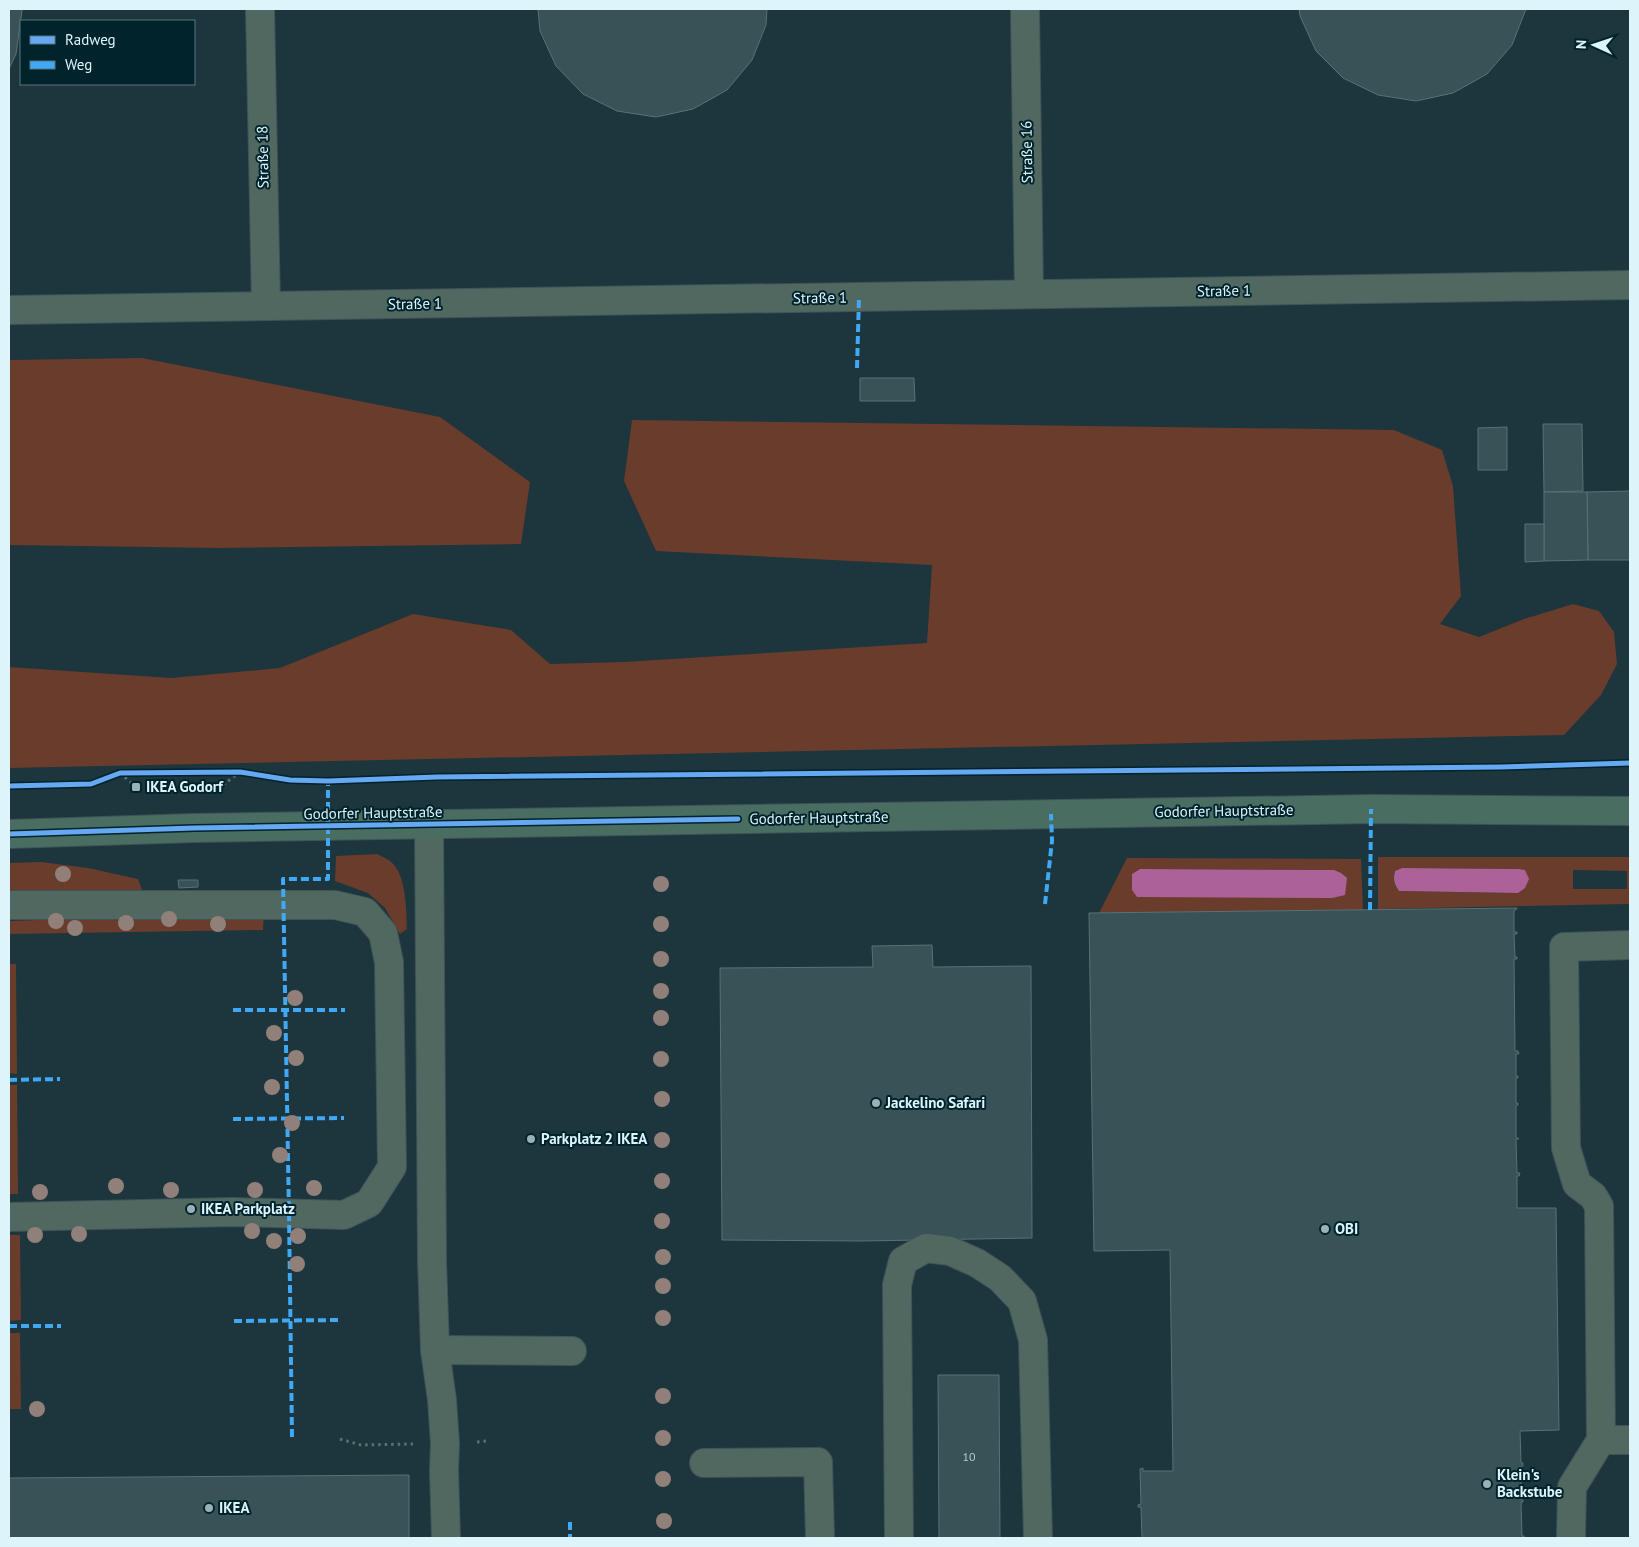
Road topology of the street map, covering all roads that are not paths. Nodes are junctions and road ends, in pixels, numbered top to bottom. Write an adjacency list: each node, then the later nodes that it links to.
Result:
1 (260, 9): 5 (lane, Straße 18)
2 (1025, 9): 4 (lane, Straße 16)
3 (1630, 285): 4 (lane, Straße 1)
4 (1029, 294): 5 (lane, Straße 1)
5 (266, 306): 6 (lane, Straße 1)
6 (9, 310)
7 (1630, 811): 8 (main road, Godorfer Hauptstraße)
8 (429, 824): 9 (main road, Godorfer Hauptstraße); 13 (lane)
9 (9, 834)
10 (9, 905): 12 (lane)
11 (1630, 945): 15 (lane)
12 (9, 1216)
13 (436, 1350): 14 (lane); 18 (lane)
14 (572, 1351)
15 (1601, 1440): 16 (lane); 22 (lane)
16 (1630, 1440)
17 (704, 1463): 19 (lane)
18 (446, 1538)
19 (820, 1538)
20 (899, 1538): 21 (lane)
21 (1038, 1538)
22 (1571, 1538)

